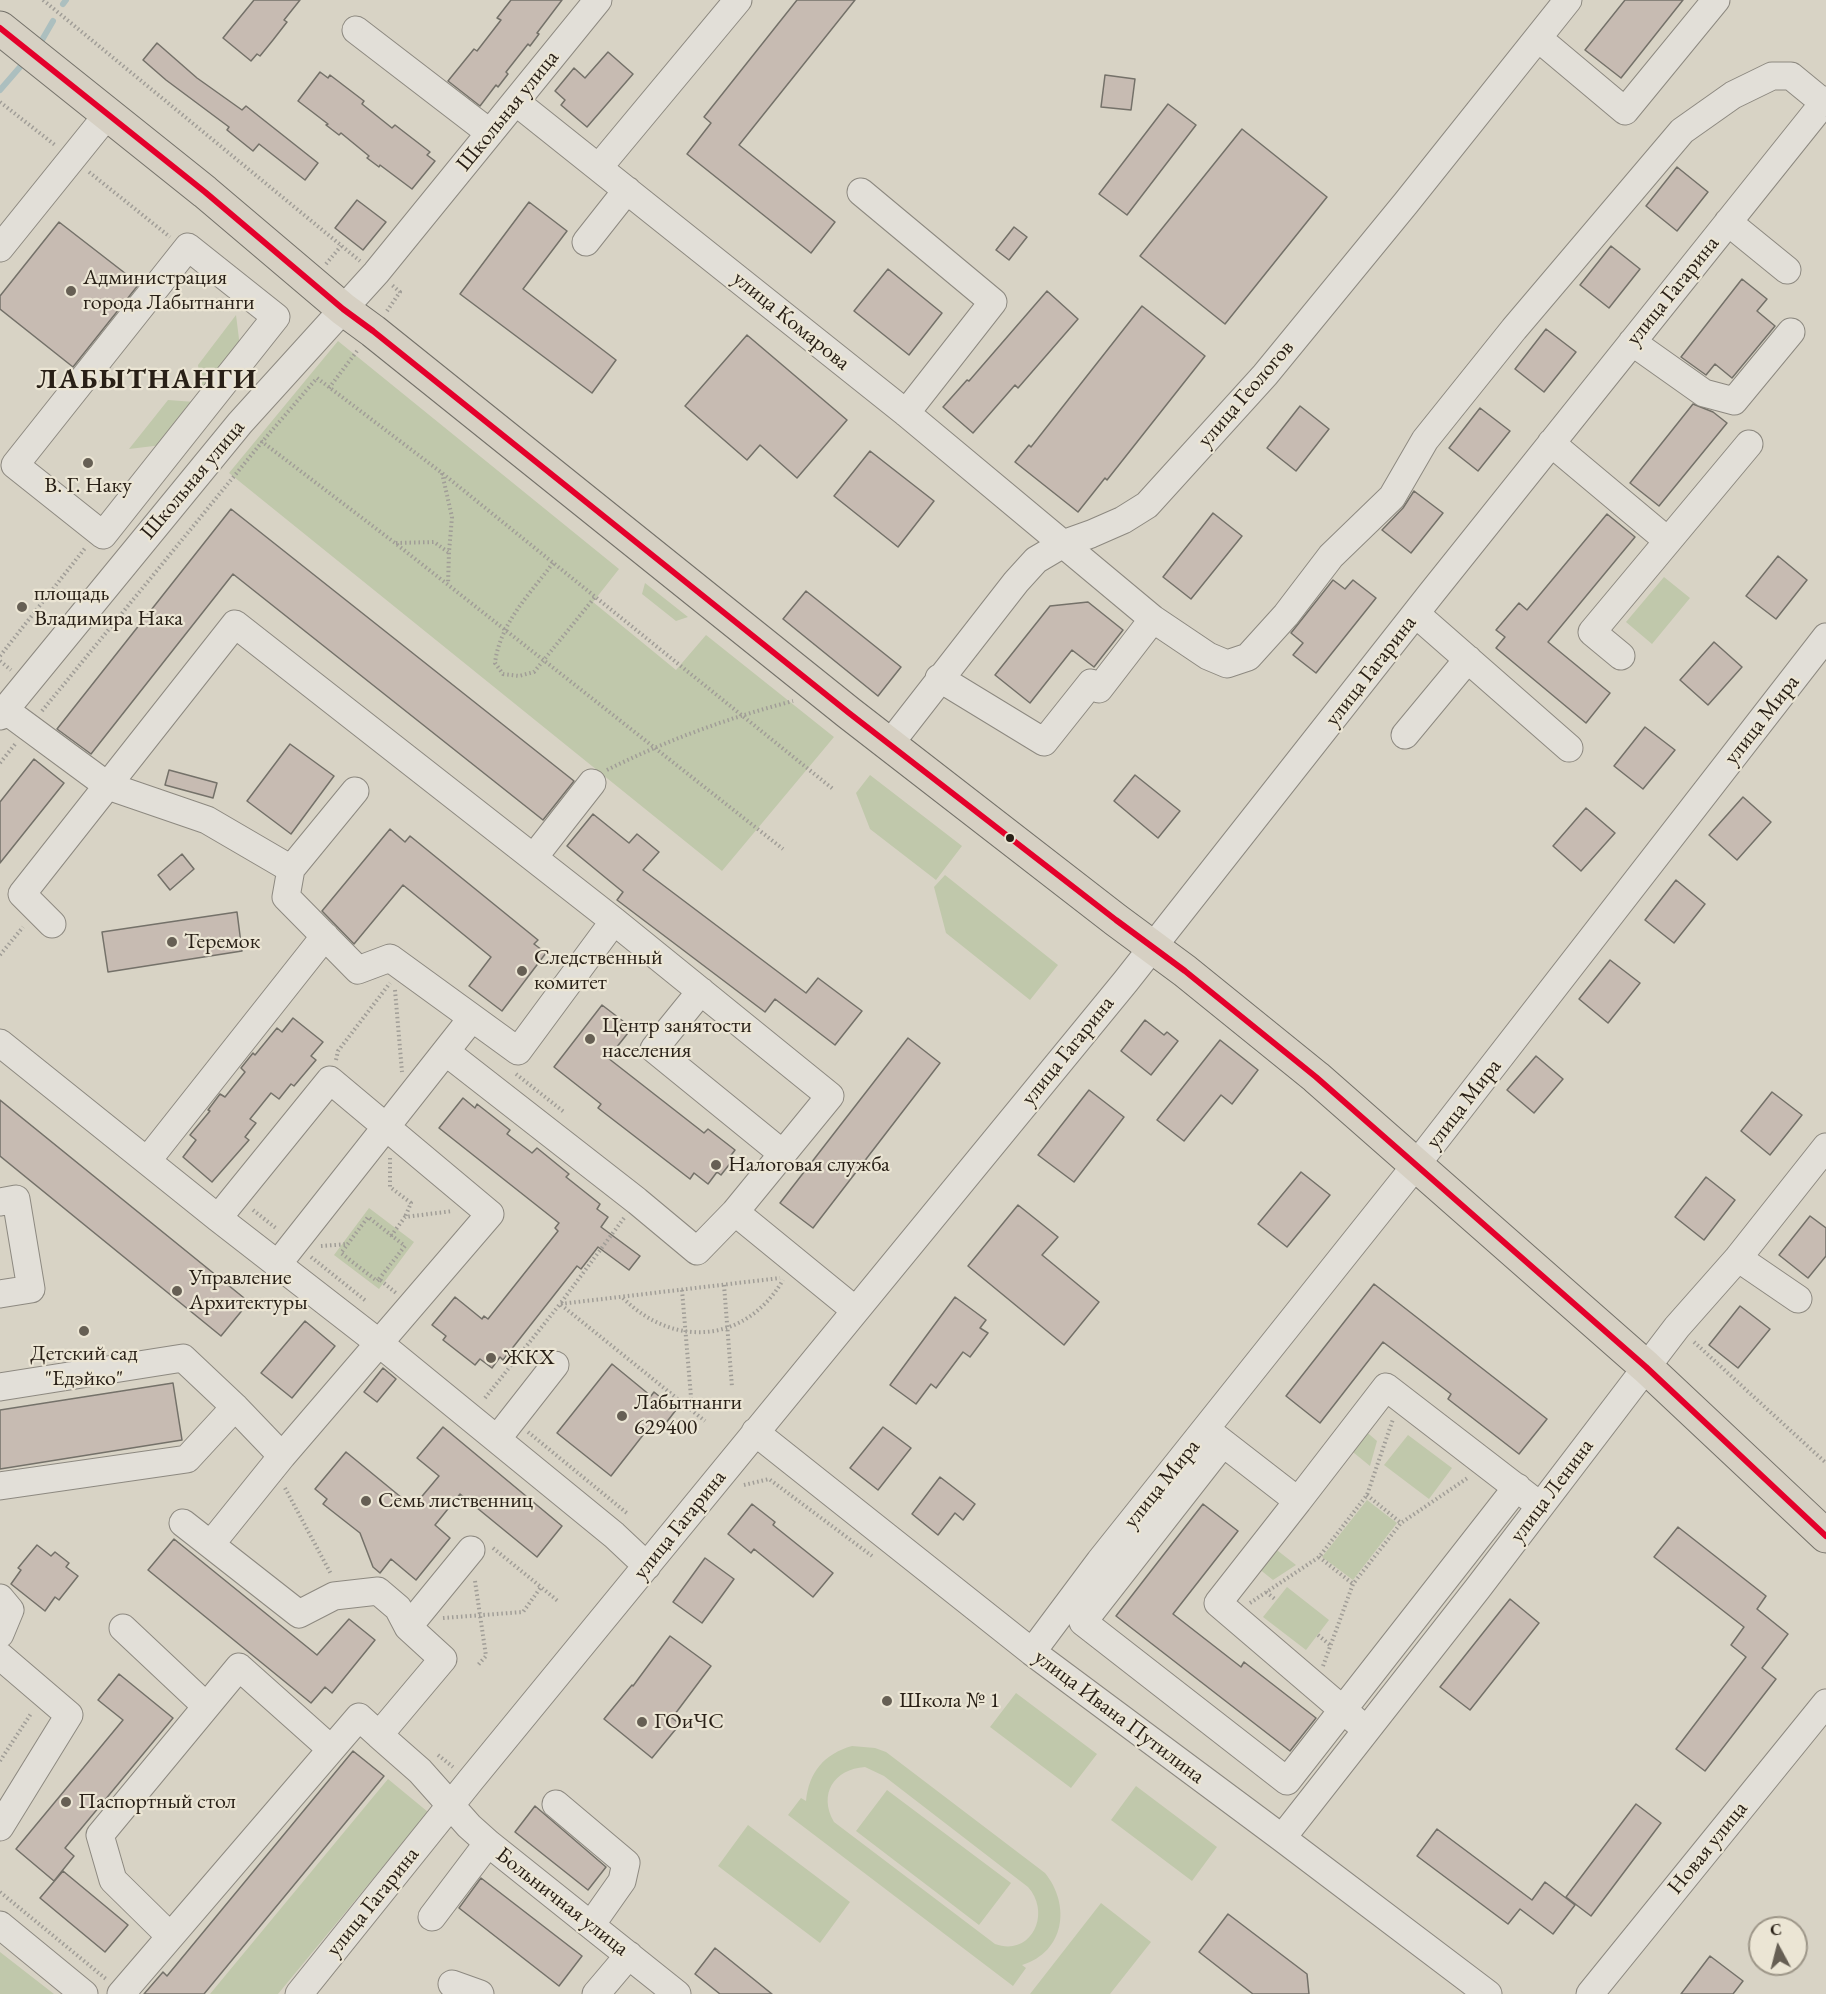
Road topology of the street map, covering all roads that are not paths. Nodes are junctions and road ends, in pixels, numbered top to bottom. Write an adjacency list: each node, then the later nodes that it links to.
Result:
1 (598, 0): 8 (street, Школьная улица)
2 (738, 0): 12 (street)
3 (1568, 0): 7 (street, улица Геологов)
4 (1716, 0): 7 (street)
5 (0, 28): 10 (main road)
6 (356, 30): 11 (street)
7 (1538, 38): 28 (street, улица Геологов)
8 (516, 102): 11 (street, Школьная улица); 12 (street, улица Комарова)
9 (1823, 109): 15 (street, улица Гагарина); 31 (street, улица Комарова)
10 (108, 114): 17 (street); 19 (main road)
11 (490, 133): 19 (street, Школьная улица)
12 (599, 167): 13 (street, улица Комарова)
13 (627, 190): 16 (street); 22 (street, улица Комарова)
14 (861, 192): 22 (street)
15 (1728, 222): 18 (street); 21 (street, улица Гагарина)
16 (586, 243)
17 (0, 248)
18 (1788, 270)
19 (343, 309): 29 (street, Школьная улица); 38 (main road)
20 (1791, 332): 21 (street)
21 (1632, 342): 23 (street, улица Гагарина)
22 (906, 413): 28 (street, улица Комарова)
23 (1551, 443): 27 (street); 30 (street, улица Гагарина)
24 (1749, 444): 27 (street)
25 (0, 467): 29 (street)
26 (103, 535): 26 (street)
27 (1668, 541): 33 (street)
28 (1063, 544): 31 (street, улица Комарова); 35 (street, улица Геологов)
29 (121, 567): 36 (street, Школьная улица)
30 (1416, 614): 34 (street); 48 (street, улица Гагарина)
31 (1153, 619): 35 (street)
32 (1826, 637): 57 (street, улица Мира)
33 (1621, 656)
34 (1468, 659): 37 (street); 39 (street)
35 (939, 678): 38 (street, улица Геологов)
36 (2, 713): 41 (street)
37 (1405, 735)
38 (889, 745): 48 (main road)
39 (1569, 748)
40 (592, 783): 43 (street)
41 (108, 786): 43 (street); 44 (street); 45 (street)
42 (355, 791): 44 (street)
43 (534, 857): 46 (street)
44 (291, 869): 47 (street)
45 (44, 917)
46 (614, 921): 49 (street); 50 (street)
47 (325, 936): 50 (street); 56 (street)
48 (1153, 946): 57 (main road); 65 (street, улица Гагарина)
49 (701, 991): 55 (street); 55 (street)
50 (471, 1018): 52 (street)
51 (0, 1043): 56 (street)
52 (446, 1052): 53 (street); 59 (street)
53 (388, 1129): 60 (street); 62 (street); 66 (street)
54 (1826, 1147): 61 (street, улица Ленина)
55 (783, 1154): 59 (street)
56 (147, 1161): 60 (street)
57 (1416, 1165): 68 (main road); 72 (street, улица Мира)
58 (0, 1202): 63 (street)
59 (735, 1212): 65 (street)
60 (218, 1218): 62 (street)
61 (1738, 1258): 64 (street); 68 (street, улица Ленина)
62 (277, 1265): 66 (street)
63 (0, 1294)
64 (1798, 1299)
65 (855, 1310): 71 (street, улица Гагарина)
66 (380, 1343): 73 (street); 74 (street)
67 (555, 1365): 73 (street)
68 (1646, 1367): 78 (street, улица Ленина); 80 (main road)
69 (0, 1387): 70 (street)
70 (235, 1407): 74 (street); 75 (street)
71 (755, 1432): 83 (street, улица Гагарина); 88 (street, улица Ивана Путилина)
72 (1214, 1436): 77 (street); 88 (street, улица Мира); 92 (street)
73 (497, 1439): 83 (street)
74 (278, 1461): 81 (street)
75 (0, 1485)
76 (1517, 1487): 77 (street); 78 (street); 92 (street)
77 (1298, 1501): 92 (street)
78 (1540, 1507): 93 (street, улица Ленина)
79 (183, 1523): 81 (street)
80 (1826, 1536)
81 (211, 1544): 85 (street)
82 (471, 1550): 85 (street)
83 (647, 1566): 97 (street, улица Гагарина)
84 (0, 1598): 87 (street)
85 (407, 1618): 94 (street)
86 (123, 1628): 91 (street)
87 (0, 1634)
88 (1032, 1652): 99 (street, улица Ивана Путилина)
89 (0, 1656): 98 (street)
90 (1826, 1703): 114 (street, Новая улица)
91 (206, 1706): 95 (street); 104 (street)
92 (1342, 1710): 93 (street)
93 (1367, 1730): 99 (street, улица Ленина)
94 (379, 1735): 95 (street, Больничная улица); 97 (street, Больничная улица)
95 (332, 1749): 104 (street)
96 (556, 1804): 103 (street)
97 (450, 1806): 100 (street, Больничная улица); 109 (street, улица Гагарина)
98 (0, 1827)
99 (1282, 1838): 113 (street, улица Ивана Путилина)
100 (488, 1843): 101 (street); 103 (street, Больничная улица)
101 (432, 1917)
102 (0, 1925): 108 (street)
103 (591, 1925): 105 (street, Больничная улица)
104 (170, 1936): 107 (street)
105 (629, 1955): 111 (street); 112 (street, Больничная улица)
106 (452, 1984): 110 (street)
107 (121, 1993)
108 (84, 1994)
109 (299, 1994)
110 (480, 1994)
111 (596, 1994)
112 (677, 1994)
113 (1488, 1994)
114 (1590, 1994)

